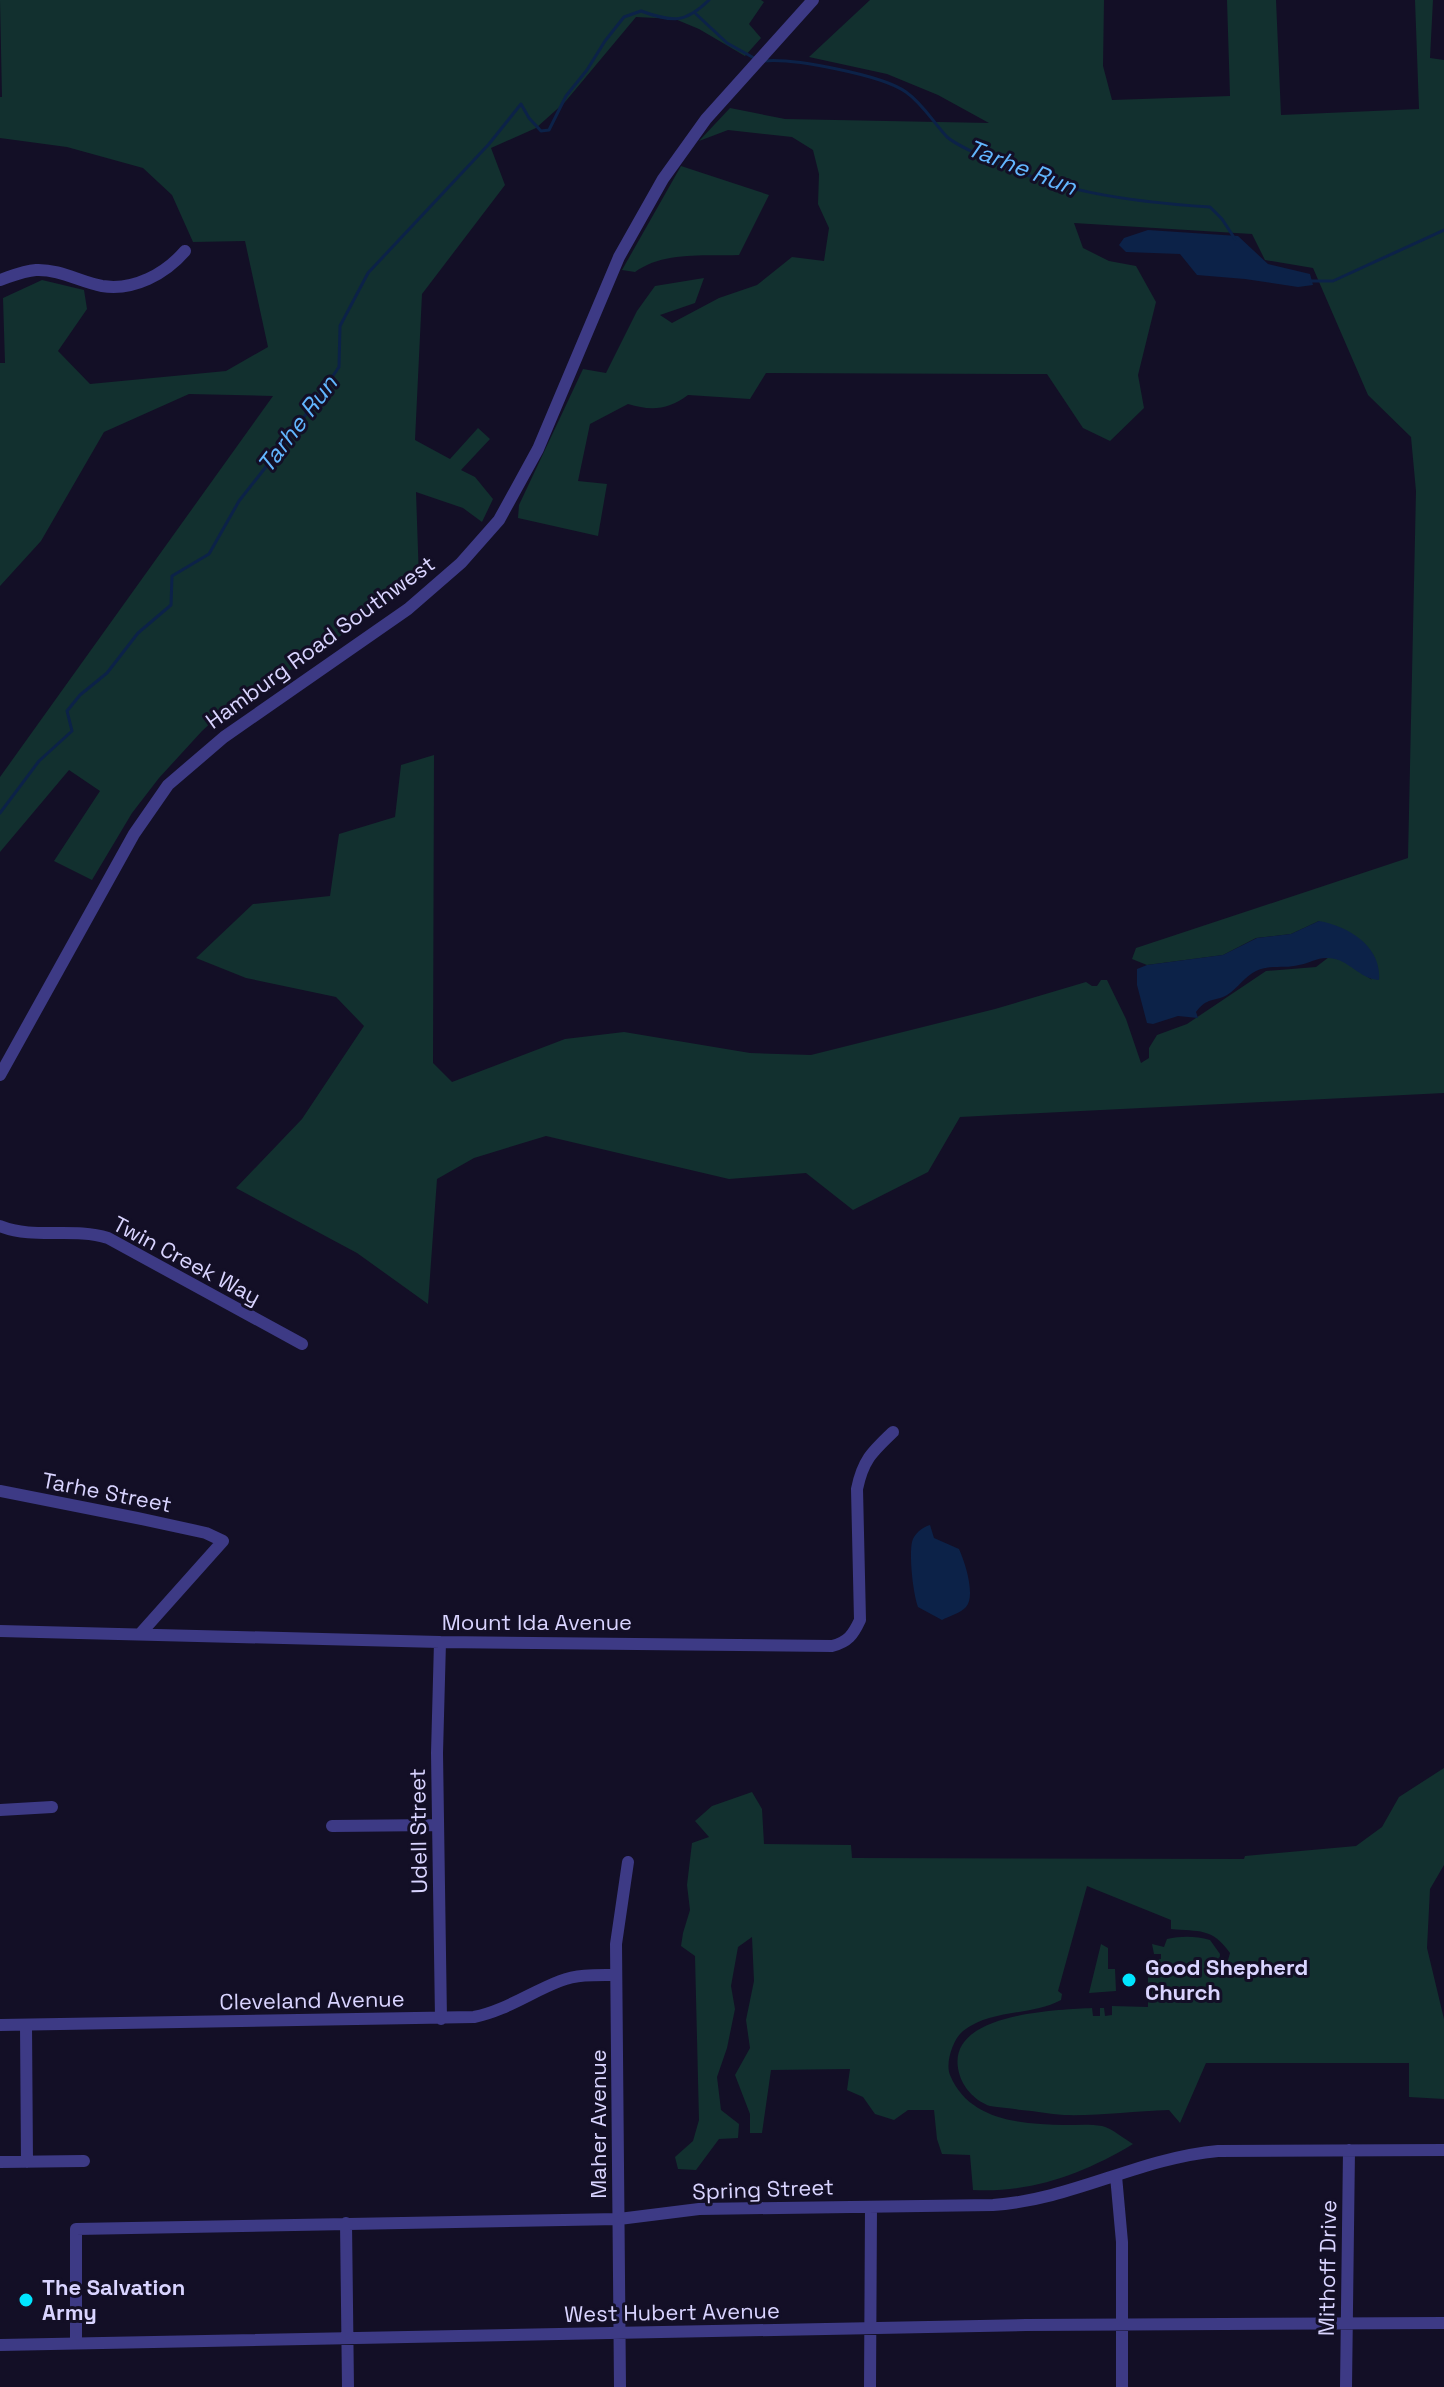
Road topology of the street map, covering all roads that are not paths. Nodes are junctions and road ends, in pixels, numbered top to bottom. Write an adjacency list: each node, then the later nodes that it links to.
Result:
1 (813, 0): 4 (street, Hamburg Road Southwest)
2 (185, 251): 3 (street)
3 (0, 280)
4 (0, 1075)
5 (0, 1226): 6 (street, Twin Creek Way)
6 (302, 1344)
7 (893, 1432): 11 (street, Mount Ida Avenue)
8 (0, 1491): 10 (street, Tarhe Street)
9 (0, 1631): 10 (street, Mount Ida Avenue)
10 (140, 1634): 11 (street, Mount Ida Avenue)
11 (440, 1642): 14 (street, Udell Street)
12 (52, 1807): 13 (street)
13 (0, 1810)
14 (438, 1825): 15 (street); 18 (street, Udell Street)
15 (332, 1826)
16 (628, 1862): 17 (street, Maher Avenue)
17 (616, 1975): 18 (street, Cleveland Avenue); 28 (street, Maher Avenue)
18 (441, 2019): 20 (street, Cleveland Avenue)
19 (0, 2025): 20 (street, Cleveland Avenue)
20 (26, 2025): 25 (street)
21 (1349, 2150): 22 (street, Spring Street); 26 (street, Spring Street); 30 (street, Mithoff Drive)
22 (1444, 2150)
23 (84, 2161): 25 (street)
24 (0, 2162): 25 (street)
25 (27, 2162)
26 (1116, 2176): 27 (street, Spring Street); 32 (street)
27 (871, 2207): 28 (street, Spring Street); 33 (street)
28 (619, 2219): 29 (street, Spring Street); 34 (street, Maher Avenue)
29 (346, 2223): 35 (street); 36 (street, Spring Street)
30 (1346, 2323): 31 (street, West Hubert Avenue); 32 (street, West Hubert Avenue); 42 (street, Mithoff Drive)
31 (1444, 2323)
32 (1122, 2327): 33 (street, West Hubert Avenue); 41 (street)
33 (871, 2329): 34 (street, West Hubert Avenue); 40 (street)
34 (620, 2333): 35 (street, West Hubert Avenue); 39 (street, Maher Avenue)
35 (346, 2338): 36 (street, West Hubert Avenue); 38 (street)
36 (76, 2343): 37 (street, West Hubert Avenue)
37 (0, 2345)
38 (348, 2387)
39 (620, 2387)
40 (870, 2387)
41 (1122, 2387)
42 (1346, 2387)

